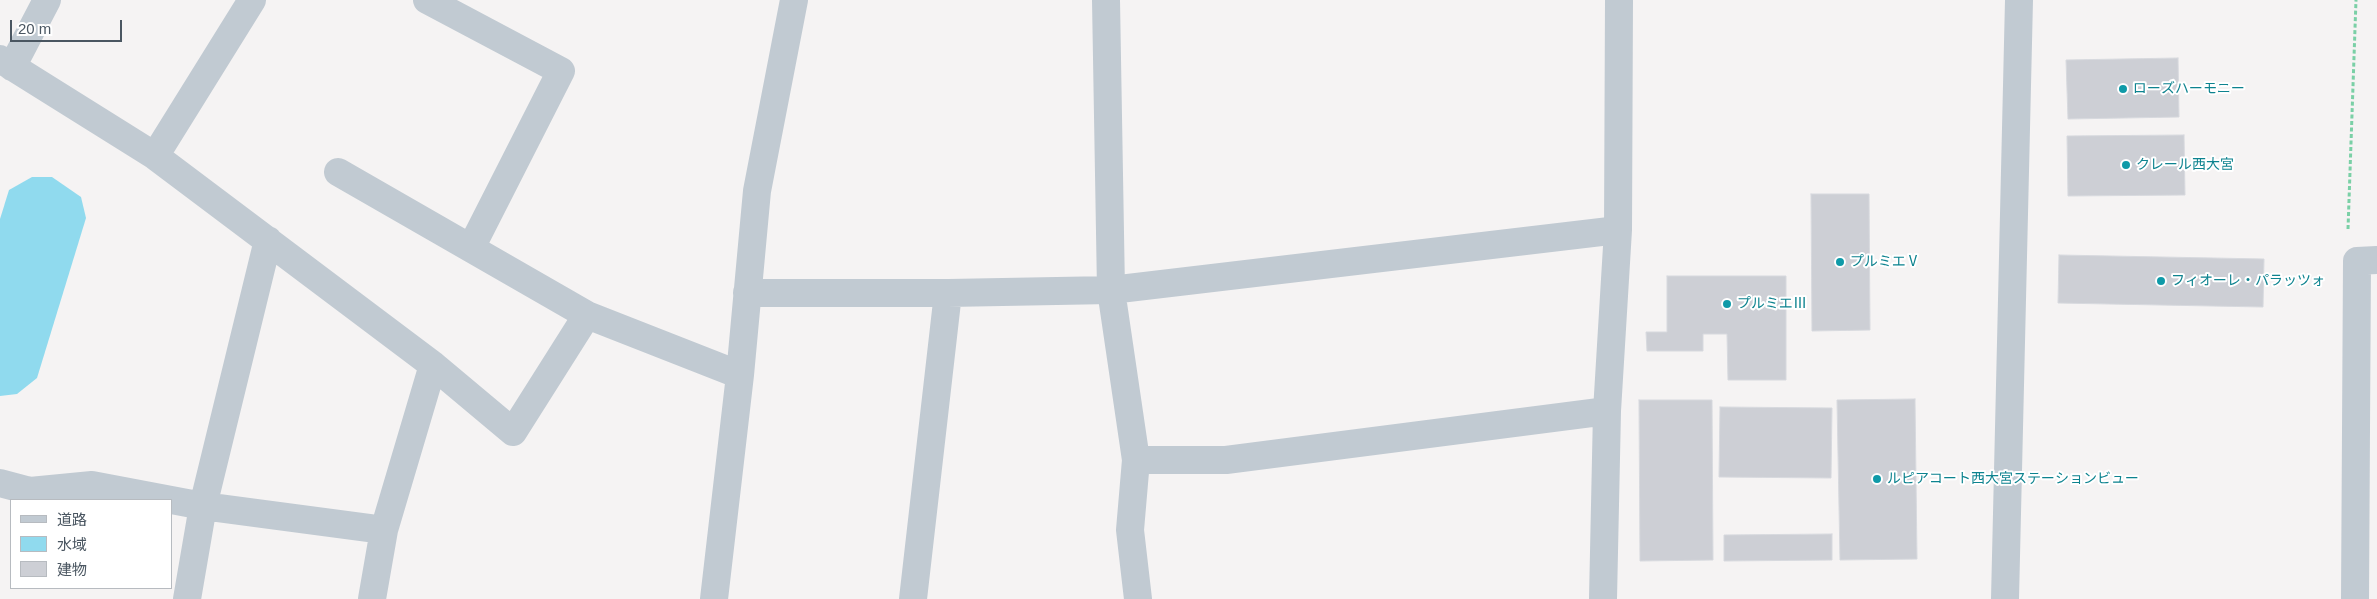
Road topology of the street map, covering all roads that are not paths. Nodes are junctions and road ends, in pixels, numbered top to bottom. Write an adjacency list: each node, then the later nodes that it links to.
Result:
1 (47, 0): 8 (street)
2 (252, 0): 9 (street)
3 (427, 0): 13 (street)
4 (794, 0): 16 (street)
5 (1106, 0): 15 (street)
6 (1619, 0): 11 (street)
7 (2019, 0): 34 (street)
8 (6, 63): 9 (street)
9 (155, 156): 12 (street)
10 (338, 172): 13 (street)
11 (1618, 230): 15 (street); 21 (street)
12 (268, 240): 19 (street); 26 (street)
13 (471, 248): 18 (street)
14 (2367, 260): 35 (street)
15 (1111, 290): 17 (street); 22 (street)
16 (747, 293): 17 (street); 20 (street)
17 (948, 293): 31 (street)
18 (587, 315): 19 (street); 20 (street)
19 (433, 365): 27 (street)
20 (740, 375): 30 (street)
21 (1607, 411): 22 (street); 33 (street)
22 (1136, 460): 32 (street)
23 (0, 482): 24 (street)
24 (167, 499)
25 (172, 500): 26 (street)
26 (202, 506): 27 (street); 28 (street)
27 (384, 530): 29 (street)
28 (187, 599)
29 (372, 599)
30 (714, 599)
31 (913, 599)
32 (1138, 599)
33 (1603, 599)
34 (2005, 599)
35 (2355, 599)

